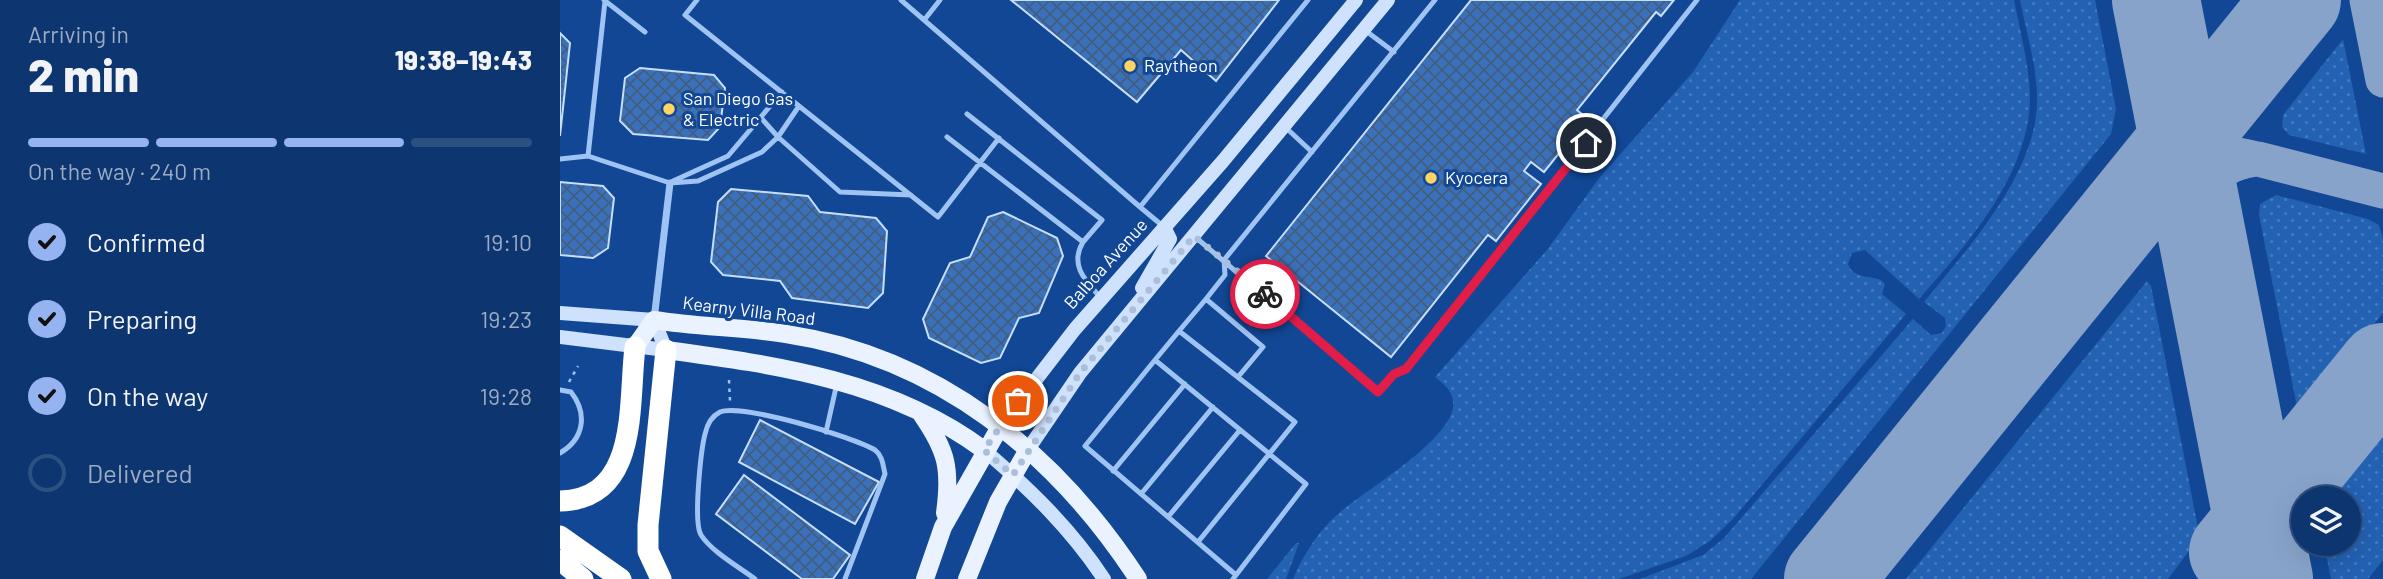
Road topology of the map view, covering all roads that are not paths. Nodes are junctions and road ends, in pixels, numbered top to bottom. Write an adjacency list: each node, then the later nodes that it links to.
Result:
1 (605, 0): 12 (lane); 23 (lane)
2 (697, 0): 14 (lane)
3 (901, 0): 10 (lane)
4 (940, 0): 10 (lane)
5 (1308, 0): 28 (lane)
6 (1356, 0): 29 (main road, Balboa Avenue)
7 (1388, 0): 11 (main road)
8 (1435, 0): 13 (lane)
9 (1697, 0): 32 (lane)
10 (925, 19): 28 (lane)
11 (1363, 29): 13 (lane); 18 (main road)
12 (645, 32)
13 (1394, 52): 22 (lane)
14 (782, 92): 15 (lane); 17 (lane)
15 (799, 106): 20 (lane); 27 (lane)
16 (967, 114): 21 (lane)
17 (762, 119): 20 (lane); 26 (lane)
18 (1284, 126): 22 (lane); 30 (main road)
19 (947, 136): 25 (lane)
20 (778, 137): 26 (lane); 27 (lane)
21 (999, 138): 25 (lane); 31 (lane)
22 (1312, 152): 32 (lane)
23 (588, 156): 24 (lane); 26 (lane)
24 (560, 159)
25 (979, 162): 27 (lane); 31 (lane)
26 (670, 183): 37 (street)
27 (911, 195)
28 (1140, 207): 29 (lane)
29 (1165, 229): 33 (main road, Balboa Avenue); 35 (main road)
30 (1194, 236): 32 (lane); 35 (main road)
31 (1083, 242): 33 (lane)
32 (1224, 260): 34 (lane)
33 (1101, 298): 49 (main road, Balboa Avenue)
34 (1206, 299): 38 (lane); 43 (lane)
35 (1131, 310): 52 (main road)
36 (560, 313): 37 (main road, Kearny Villa Road)
37 (653, 320): 40 (main road); 41 (main road); 49 (main road, Kearny Villa Road)
38 (1179, 331): 42 (lane); 43 (lane)
39 (560, 337): 40 (main road)
40 (635, 347): 41 (main road); 59 (highway)
41 (666, 350): 44 (main road); 68 (highway)
42 (1155, 360): 45 (lane); 56 (lane)
43 (1238, 377): 55 (lane)
44 (838, 380): 48 (main road); 51 (lane)
45 (1185, 384): 47 (lane); 56 (lane)
46 (560, 390): 54 (lane)
47 (1213, 407): 50 (lane); 58 (lane)
48 (920, 412): 53 (main road); 61 (main road)
49 (1001, 425): 52 (main road, Kearny Villa Road); 53 (main road, Balboa Avenue)
50 (1240, 430): 55 (lane); 60 (lane)
51 (826, 432): 69 (lane); 70 (lane)
52 (1029, 448): 57 (main road); 74 (main road, Kearny Villa Road)
53 (984, 450): 57 (main road); 61 (main road, Balboa Avenue)
54 (560, 453)
55 (1270, 454): 63 (lane); 65 (lane)
56 (1113, 471): 58 (lane)
57 (1013, 475): 72 (main road); 73 (main road)
58 (1141, 494): 60 (lane)
59 (560, 501)
60 (1168, 517): 63 (lane)
61 (943, 527): 71 (main road, Balboa Avenue)
62 (560, 536): 67 (highway)
63 (1198, 542): 65 (lane)
64 (560, 560): 66 (highway)
65 (1235, 577)
66 (583, 579)
67 (621, 579)
68 (661, 579)
69 (755, 579)
70 (845, 579)
71 (925, 579)
72 (967, 579)
73 (1104, 579)
74 (1138, 579)

